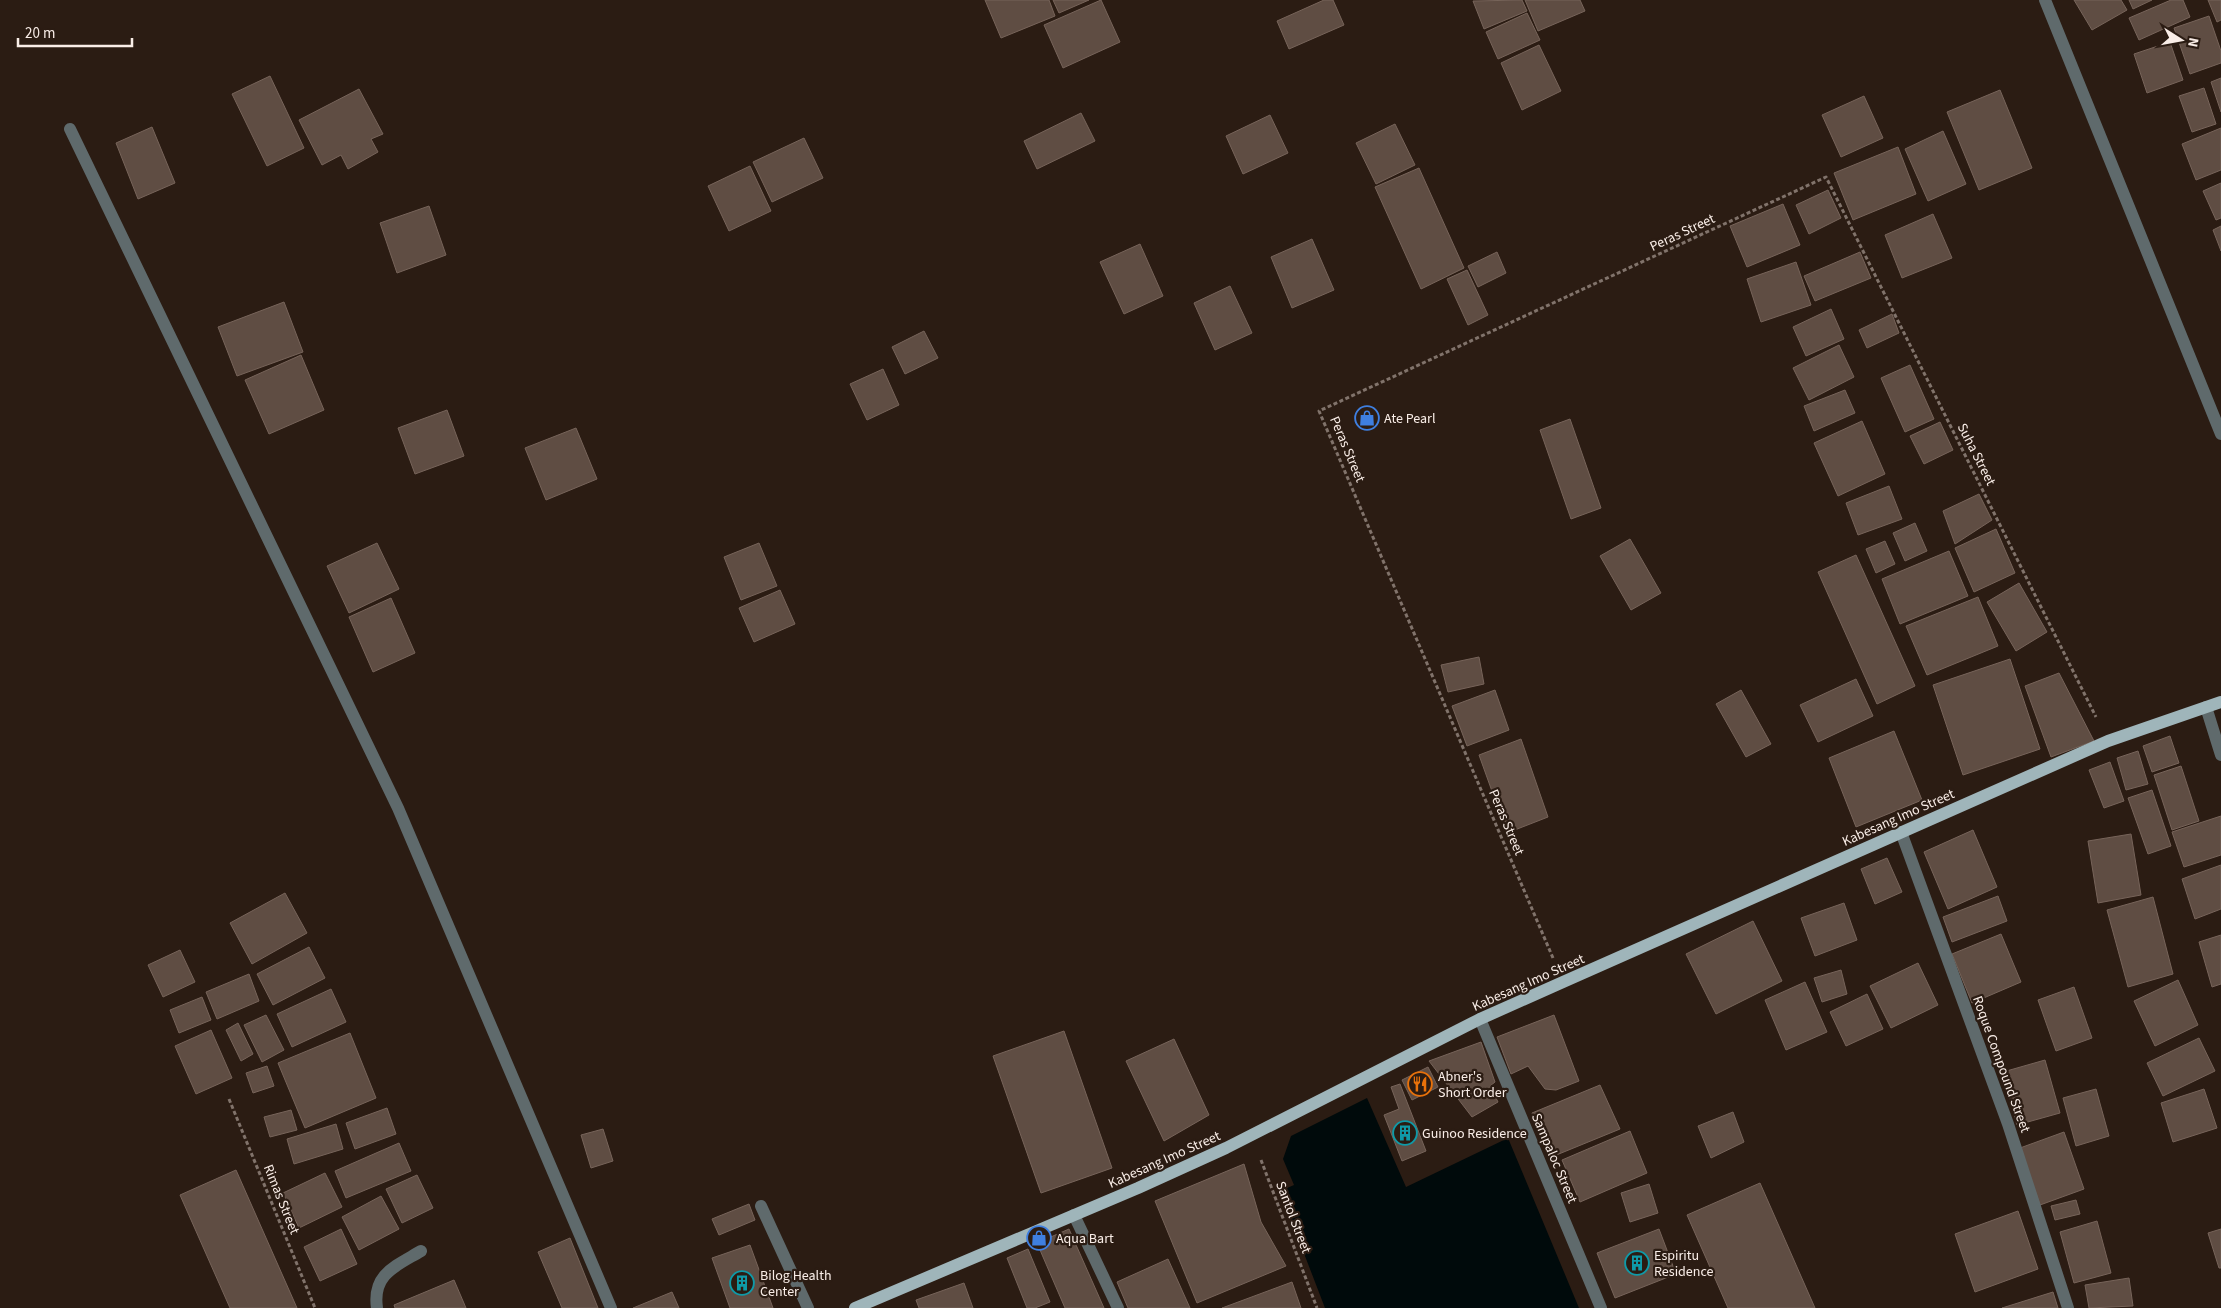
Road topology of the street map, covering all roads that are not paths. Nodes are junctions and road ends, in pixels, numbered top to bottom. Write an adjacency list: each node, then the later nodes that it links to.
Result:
1 (2046, 0): 3 (street)
2 (70, 130): 13 (street)
3 (2221, 434)
4 (2221, 702): 5 (main road, Kabesang Imo Street)
5 (2206, 707): 6 (street); 7 (main road, Kabesang Imo Street)
6 (2221, 755)
7 (1901, 832): 8 (main road, Kabesang Imo Street); 18 (street, Roque Compound Street)
8 (1480, 1019): 10 (main road, Kabesang Imo Street); 17 (street, Sampaloc Street)
9 (761, 1206): 14 (street)
10 (1074, 1215): 15 (main road, Kabesang Imo Street); 16 (street)
11 (421, 1251): 12 (street)
12 (377, 1308)
13 (611, 1308)
14 (808, 1308)
15 (856, 1308)
16 (1118, 1308)
17 (1601, 1308)
18 (2068, 1308)

